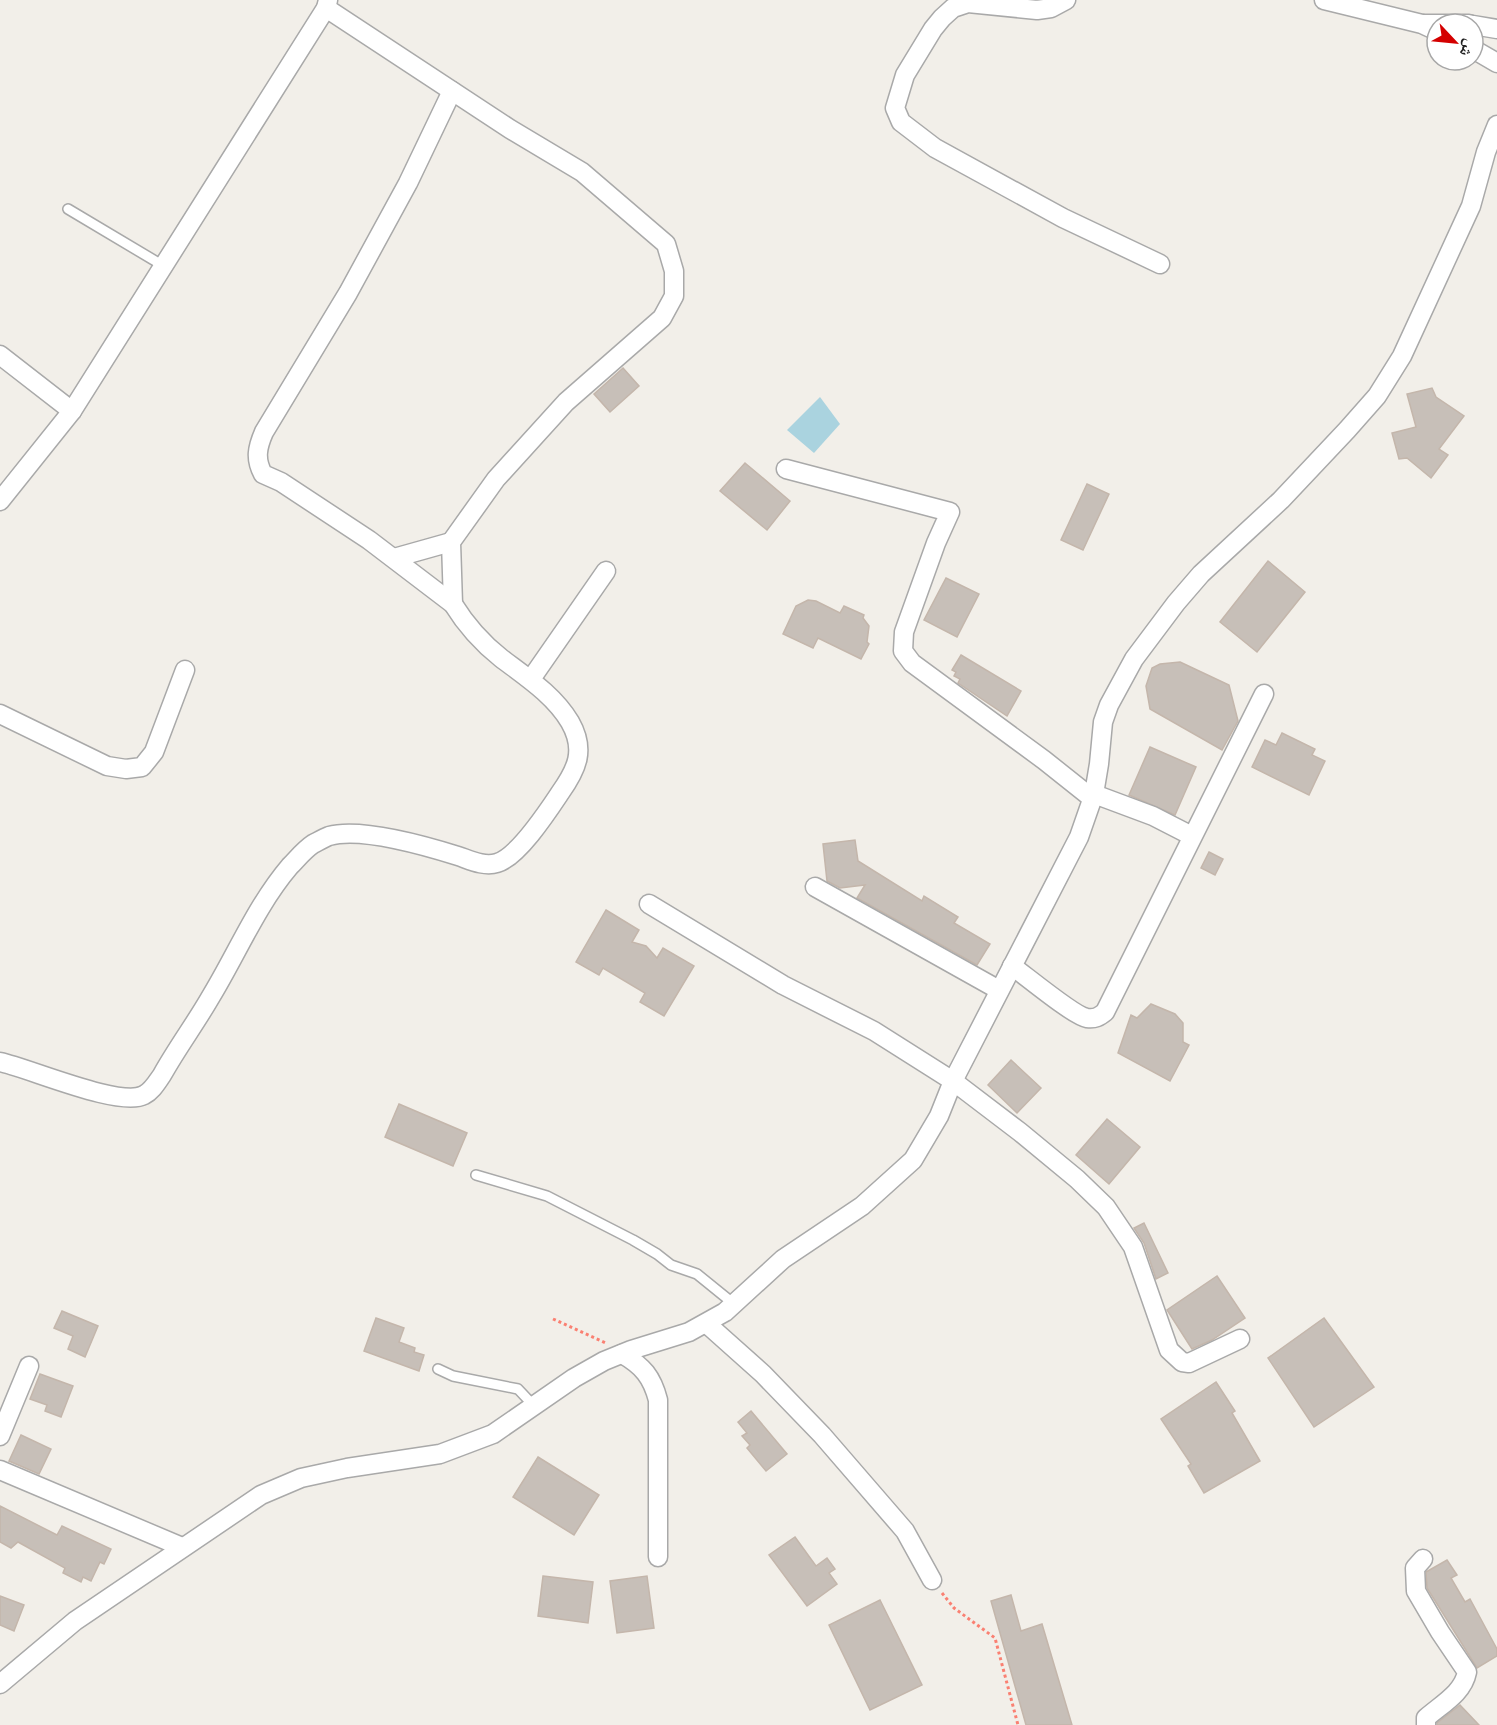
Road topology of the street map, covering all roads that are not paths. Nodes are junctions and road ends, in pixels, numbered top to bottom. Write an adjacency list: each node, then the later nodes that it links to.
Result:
1 (1066, 0): 8 (street)
2 (1324, 0): 4 (street)
3 (327, 4): 5 (street); 9 (street)
4 (1425, 26)
5 (452, 91): 14 (street); 15 (street)
6 (1497, 125): 22 (street)
7 (68, 209): 9 (lane)
8 (1160, 264)
9 (162, 265): 11 (street)
10 (0, 355): 11 (street)
11 (72, 411): 13 (street)
12 (786, 469): 22 (street)
13 (0, 501)
14 (452, 542): 15 (street); 17 (street)
15 (394, 558): 17 (street)
16 (606, 571): 19 (street)
17 (453, 604): 19 (street)
18 (185, 670): 21 (street)
19 (531, 680): 28 (street)
20 (1264, 694): 23 (street)
21 (0, 714)
22 (1093, 796): 23 (street); 26 (street)
23 (1192, 836): 26 (street)
24 (815, 887): 27 (street)
25 (649, 904): 29 (street)
26 (1012, 966): 27 (street)
27 (999, 990): 29 (street)
28 (0, 1062)
29 (953, 1081): 31 (street); 33 (street)
30 (476, 1176): 31 (lane)
31 (734, 1304): 32 (street)
32 (707, 1324): 34 (street); 43 (street)
33 (1240, 1339)
34 (622, 1354): 37 (street); 41 (street)
35 (29, 1366): 38 (street)
36 (438, 1370): 37 (lane)
37 (534, 1406): 40 (street)
38 (0, 1437)
39 (0, 1470): 40 (street)
40 (182, 1547): 44 (street)
41 (658, 1557)
42 (1423, 1559): 45 (street)
43 (932, 1580)
44 (0, 1684)
45 (1426, 1725)

